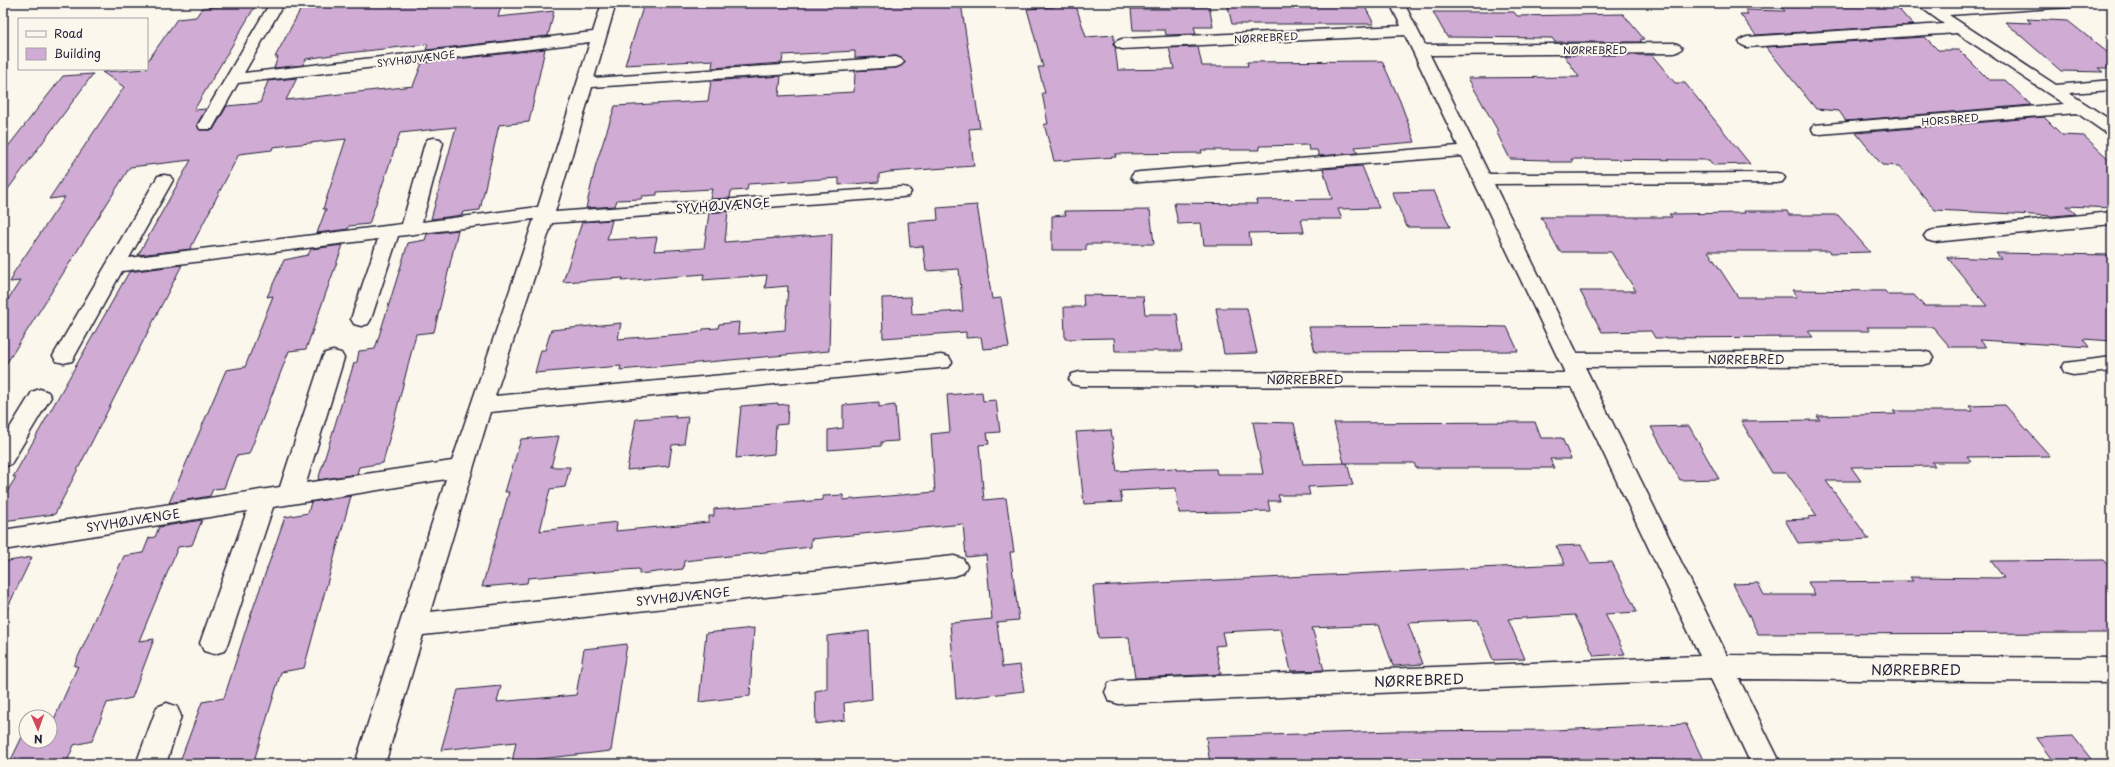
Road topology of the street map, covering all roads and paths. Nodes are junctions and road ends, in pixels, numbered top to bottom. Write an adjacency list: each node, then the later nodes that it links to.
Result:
1 (277, 3): 14 (street)
2 (609, 3): 8 (street)
3 (1397, 3): 7 (street)
4 (2069, 3): 5 (street)
5 (1928, 7): 6 (street)
6 (1959, 28): 9 (street); 17 (street)
7 (1410, 30): 10 (street, NØRREBRED); 12 (street)
8 (599, 36): 14 (street, SYVHØJVÆNGE); 15 (street)
9 (1747, 42)
10 (1122, 44)
11 (1674, 48): 12 (street, NØRREBRED)
12 (1420, 50): 23 (street)
13 (896, 62): 15 (street)
14 (233, 79): 19 (street)
15 (584, 82): 29 (street)
16 (2112, 85): 17 (street)
17 (2052, 90): 18 (street)
18 (2081, 108): 20 (street, HORSBRED); 21 (street)
19 (206, 125)
20 (1820, 129)
21 (2112, 129)
22 (434, 143): 31 (street)
23 (1468, 150): 24 (street); 26 (street)
24 (1140, 177)
25 (1776, 178): 26 (street)
26 (1482, 179): 39 (street)
27 (164, 180): 34 (street)
28 (902, 192): 29 (street, SYVHØJVÆNGE)
29 (545, 215): 31 (street, SYVHØJVÆNGE); 46 (street)
30 (2112, 218): 33 (street)
31 (410, 230): 32 (street, SYVHØJVÆNGE)
32 (390, 232): 34 (street, SYVHØJVÆNGE); 35 (street)
33 (1934, 236)
34 (115, 266): 36 (street)
35 (361, 319)
36 (64, 356)
37 (333, 358): 49 (street)
38 (1922, 358): 39 (street, NØRREBRED)
39 (1570, 360): 44 (street)
40 (941, 362): 46 (street)
41 (2112, 364): 42 (street)
42 (2073, 368)
43 (1080, 379): 44 (street, NØRREBRED)
44 (1579, 380): 55 (street)
45 (40, 397): 47 (street)
46 (481, 405): 48 (street)
47 (3, 458)
48 (461, 468): 49 (street, SYVHØJVÆNGE); 53 (street)
49 (290, 495): 50 (street, SYVHØJVÆNGE)
50 (263, 499): 51 (street, SYVHØJVÆNGE); 54 (street)
51 (3, 540)
52 (954, 566): 53 (street, SYVHØJVÆNGE)
53 (412, 625): 60 (street)
54 (214, 643)
55 (1719, 667): 56 (street, NØRREBRED); 57 (street, NØRREBRED); 61 (street)
56 (2112, 670)
57 (1119, 692)
58 (167, 716): 59 (street)
59 (151, 764)
60 (370, 764)
61 (1766, 764)

